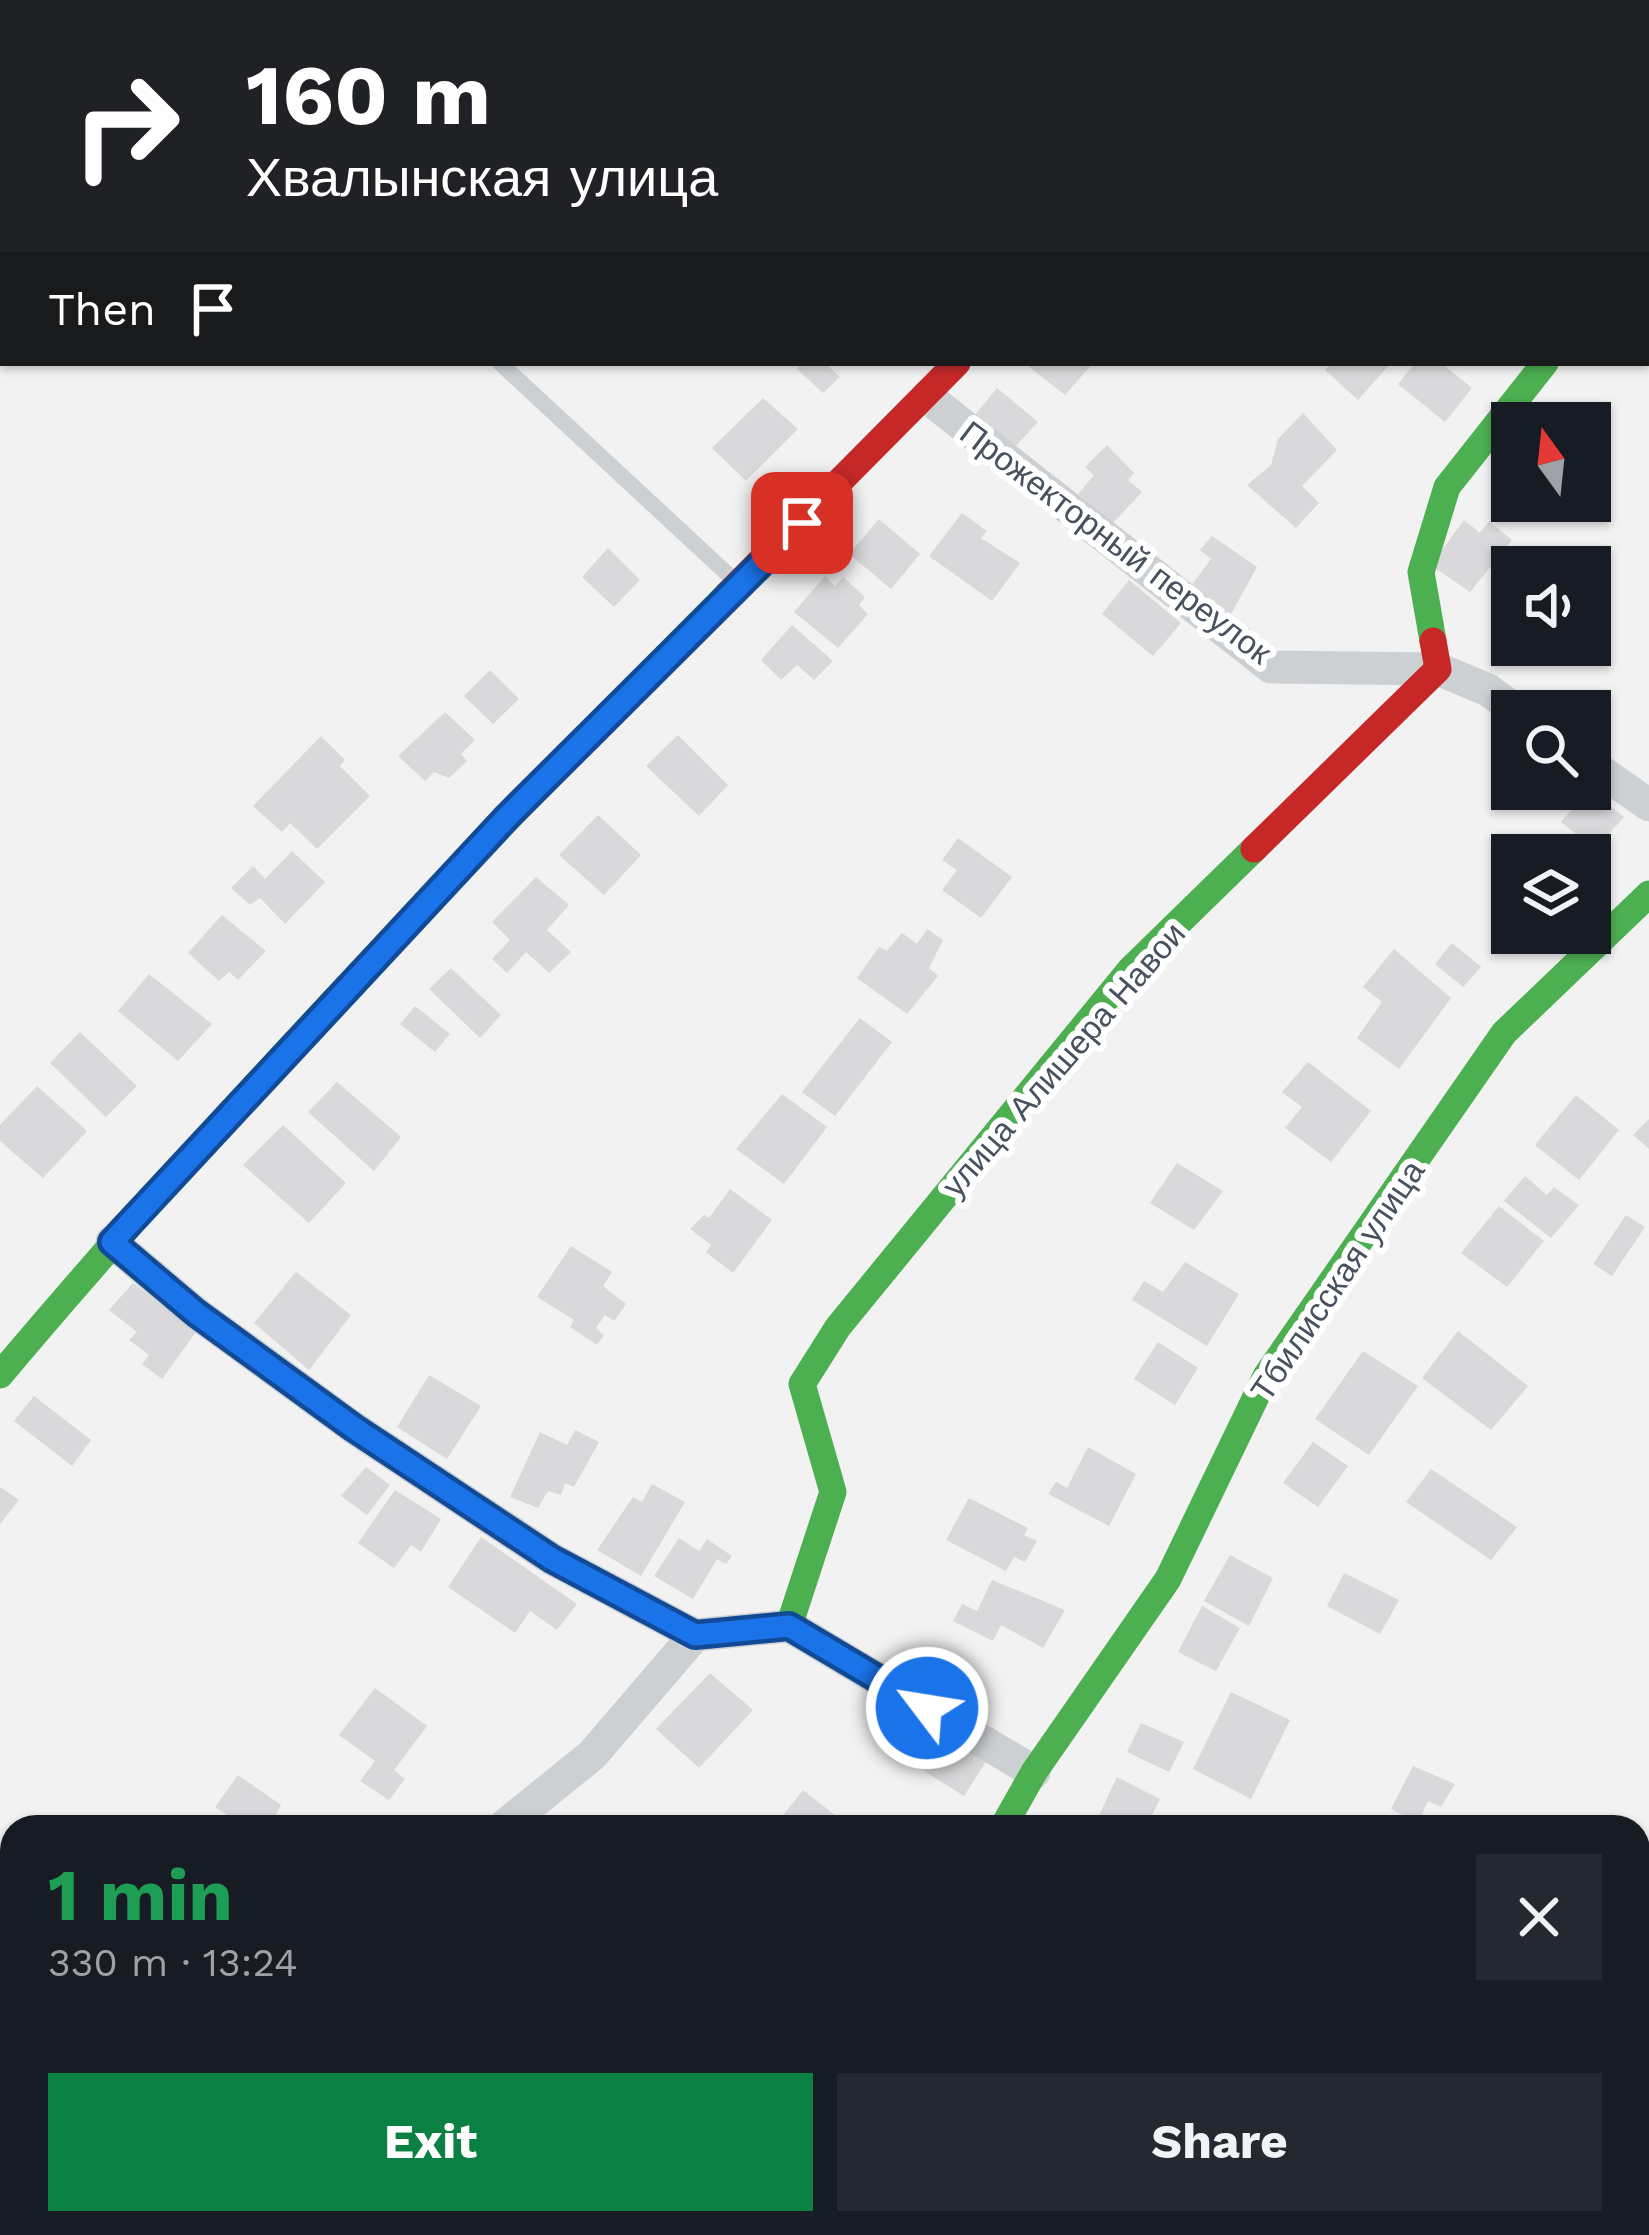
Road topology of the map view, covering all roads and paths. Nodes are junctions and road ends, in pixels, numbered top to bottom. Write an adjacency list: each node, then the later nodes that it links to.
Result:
1 (503, 366): 5 (lane)
2 (955, 366): 4 (street)
3 (1543, 366): 6 (street)
4 (928, 398): 5 (street); 6 (street, Прожекторный переулок)
5 (740, 585): 11 (street)
6 (1438, 669): 7 (street, Прожекторный переулок); 13 (street, улица Алишера Навои)
7 (1491, 692)
8 (1611, 779): 9 (street)
9 (1649, 805)
10 (1649, 894): 15 (street, Тбилисская улица)
11 (112, 1242): 12 (street); 14 (street)
12 (0, 1375)
13 (789, 1626): 14 (street); 15 (street)
14 (695, 1635): 16 (street)
15 (1034, 1772): 17 (street, Тбилисская улица)
16 (518, 1815)
17 (1010, 1815)

